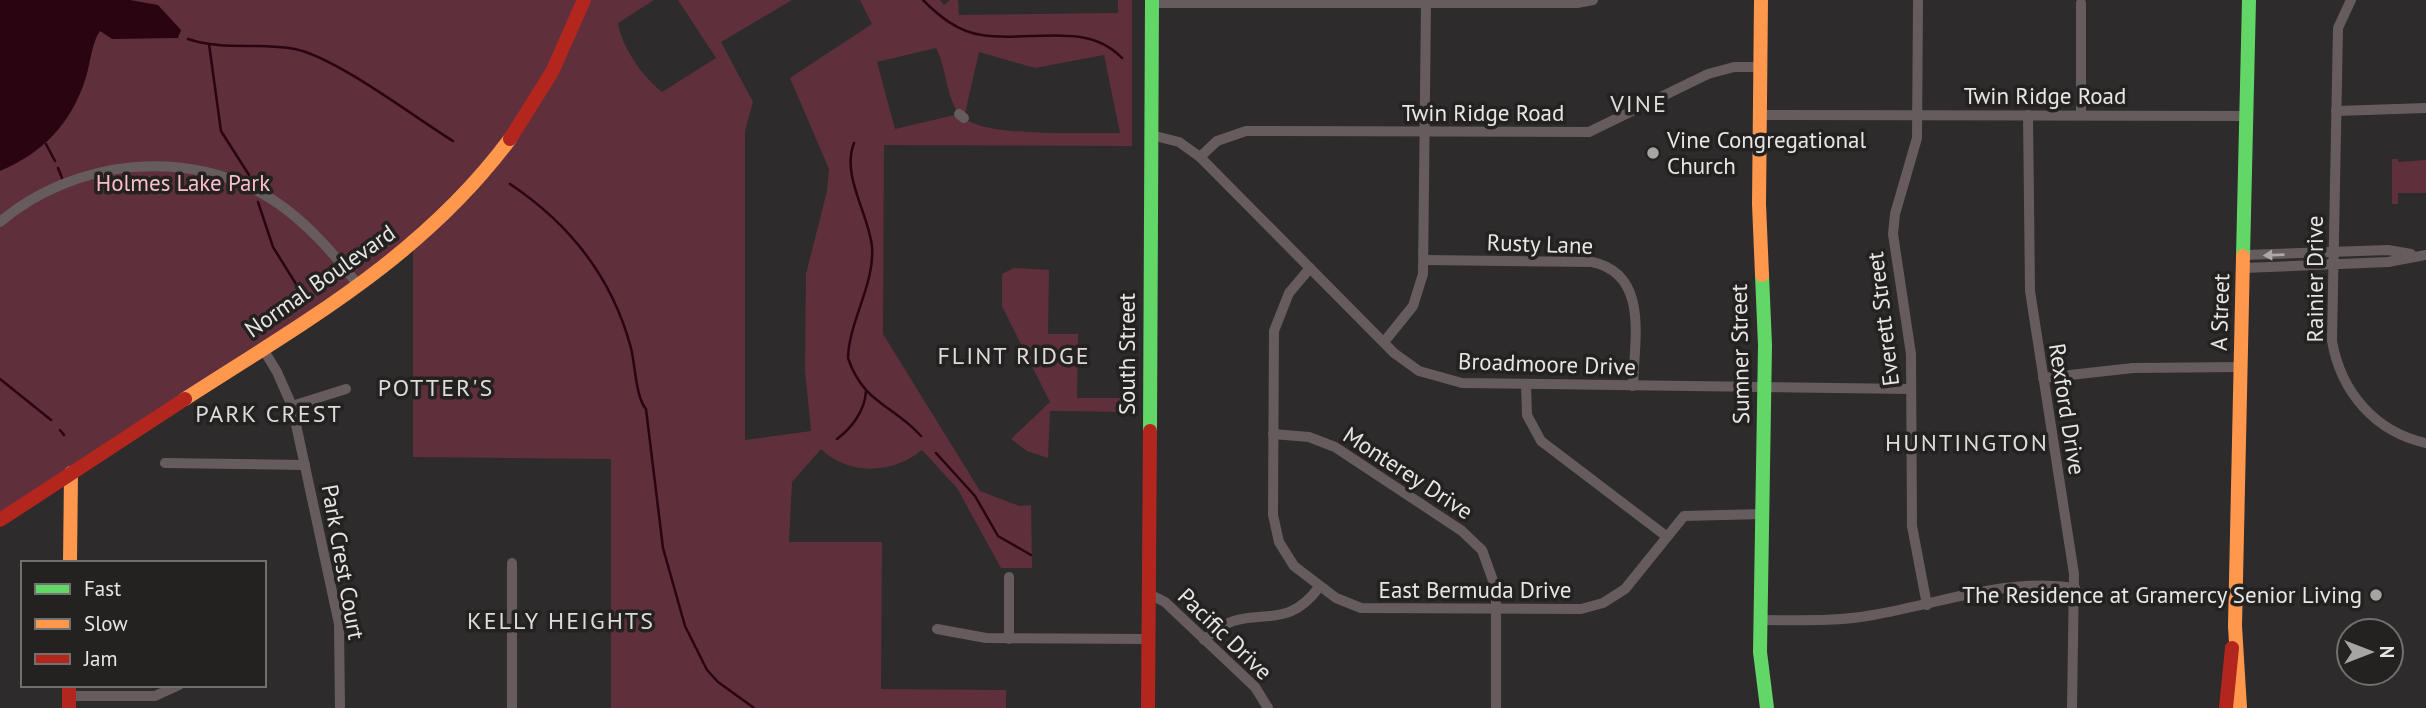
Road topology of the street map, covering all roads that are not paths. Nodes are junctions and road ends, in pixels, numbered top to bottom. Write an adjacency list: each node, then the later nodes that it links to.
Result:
1 (584, 0): 28 (main road, Normal Boulevard)
2 (1593, 0): 8 (street)
3 (1761, 0): 10 (main road, Sumner Street)
4 (2249, 0): 17 (main road, A Street)
5 (2351, 0): 12 (street, Rainier Drive)
6 (1152, 1): 8 (street); 19 (main road, South Street)
7 (1918, 1): 14 (street, Everett Street)
8 (1426, 3): 18 (street)
9 (2081, 4): 16 (street)
10 (1760, 67): 13 (main road, Sumner Street); 18 (street, Twin Ridge Road)
11 (2426, 108): 12 (street)
12 (2336, 111): 22 (street, Rainier Drive)
13 (1760, 115): 14 (street, Twin Ridge Road); 35 (main road, Sumner Street)
14 (1918, 115): 15 (street, Twin Ridge Road); 37 (street, Everett Street)
15 (2028, 115): 16 (street, Twin Ridge Road); 32 (street, Rexford Drive)
16 (2081, 116): 17 (street, Twin Ridge Road)
17 (2247, 116): 25 (main road, A Street)
18 (1425, 132): 20 (street, Twin Ridge Road); 24 (street)
19 (1151, 135): 20 (street, Broadmoore Drive); 52 (main road, South Street)
20 (1200, 157): 27 (street, Broadmoore Drive)
21 (0, 222): 28 (street)
22 (2334, 252): 23 (street); 25 (street, one-way to 25); 26 (street, Rainier Drive)
23 (2421, 255): 26 (street)
24 (1424, 260): 29 (street); 34 (street, Rusty Lane)
25 (2244, 261): 26 (street); 31 (main road, A Street)
26 (2333, 265): 40 (street, Rainier Drive)
27 (1311, 268): 29 (street, Broadmoore Drive); 39 (street, East Bermuda Drive)
28 (359, 286): 30 (main road, Normal Boulevard)
29 (1384, 342): 33 (street, Broadmoore Drive)
30 (263, 349): 38 (street, Park Crest Court); 43 (main road, Normal Boulevard)
31 (2241, 367): 32 (street); 56 (main road, A Street)
32 (2043, 378): 51 (street, Rexford Drive)
33 (1525, 384): 34 (street, Broadmoore Drive); 46 (street)
34 (1633, 386): 35 (street, Broadmoore Drive)
35 (1764, 388): 37 (street, Broadmoore Drive); 44 (main road, Sumner Street)
36 (346, 389): 38 (street)
37 (1911, 389): 53 (street, Everett Street)
38 (292, 406): 42 (street, Park Crest Court)
39 (1273, 434): 50 (street, East Bermuda Drive); 54 (street, Monterey Drive)
40 (2426, 443)
41 (165, 463): 42 (street)
42 (305, 465): 63 (street, Park Crest Court)
43 (71, 473): 45 (main road, Normal Boulevard); 47 (main road)
44 (1763, 514): 46 (street, East Bermuda Drive); 55 (main road, Sumner Street)
45 (0, 520)
46 (1665, 536): 54 (street, East Bermuda Drive)
47 (70, 561)
48 (512, 563): 64 (street)
49 (1009, 577): 58 (street)
50 (1319, 587): 54 (street, East Bermuda Drive); 60 (street)
51 (2075, 588): 53 (street); 69 (street, Rexford Drive)
52 (1149, 594): 59 (main road, South Street); 60 (street, Pacific Drive)
53 (1927, 605): 55 (street)
54 (1496, 610): 67 (street, Monterey Drive)
55 (1760, 620): 68 (main road, Sumner Street)
56 (2235, 626): 70 (main road, A Street); 71 (main road, A Street)
57 (937, 629): 58 (street)
58 (1009, 639): 59 (street)
59 (1149, 639): 65 (main road, South Street)
60 (1204, 640): 66 (street, Pacific Drive)
61 (174, 687): 62 (street)
62 (69, 697)
63 (340, 708)
64 (512, 708)
65 (1148, 708)
66 (1268, 708)
67 (1496, 708)
68 (1767, 708)
69 (2072, 708)
70 (2226, 708)
71 (2239, 708)

